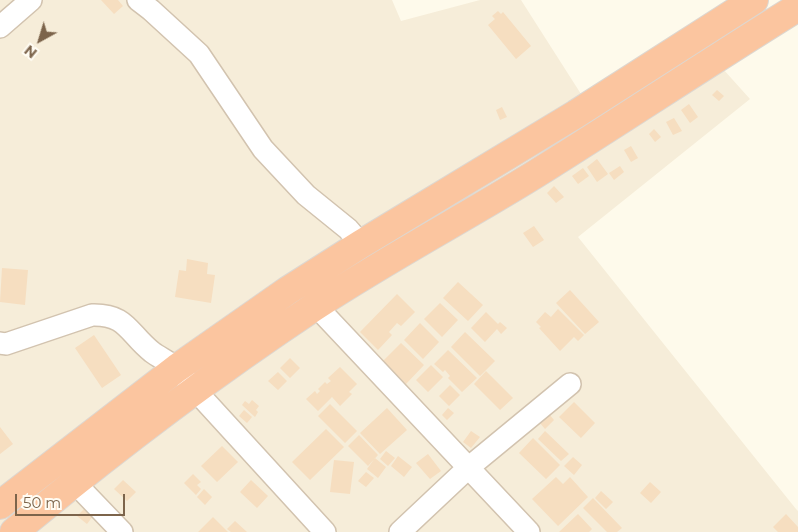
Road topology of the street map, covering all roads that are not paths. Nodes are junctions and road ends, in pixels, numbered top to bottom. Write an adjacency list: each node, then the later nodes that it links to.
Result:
1 (31, 0): 5 (street)
2 (138, 0): 8 (street)
3 (754, 0): 6 (highway)
4 (798, 7): 7 (highway)
5 (0, 28)
6 (487, 168): 7 (highway); 8 (highway)
7 (503, 194): 9 (highway)
8 (369, 239): 9 (highway); 12 (highway)
9 (392, 260): 10 (highway)
10 (316, 306): 14 (highway); 15 (street)
11 (0, 342): 12 (street)
12 (176, 368): 14 (street); 17 (highway)
13 (570, 384): 15 (street)
14 (195, 390): 16 (highway); 20 (street)
15 (468, 468): 21 (street); 22 (street)
16 (74, 482): 18 (highway); 19 (street)
17 (0, 505)
18 (14, 532)
19 (122, 532)
20 (325, 532)
21 (400, 532)
22 (529, 532)

